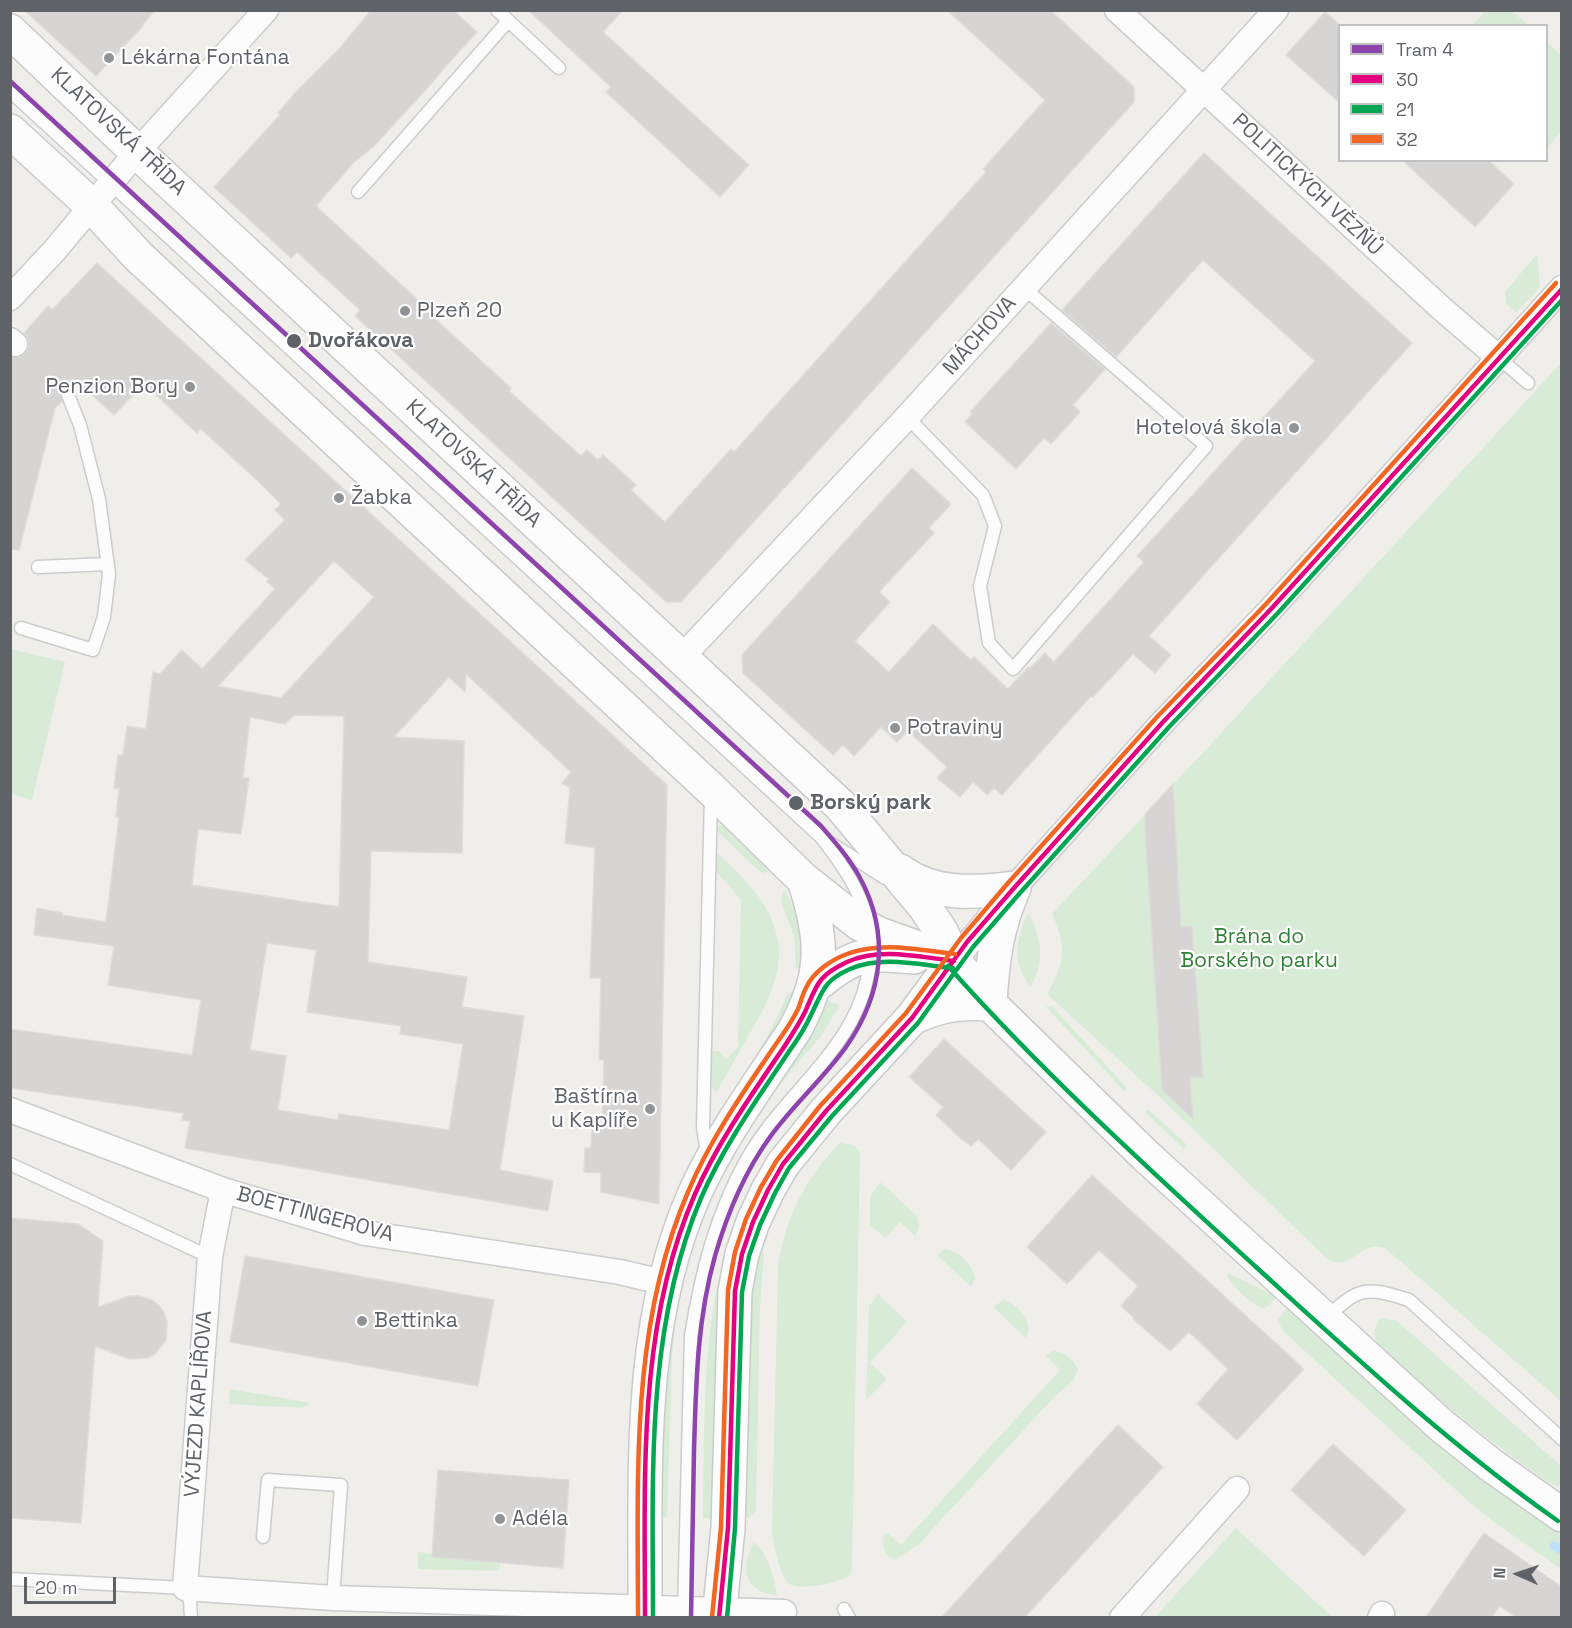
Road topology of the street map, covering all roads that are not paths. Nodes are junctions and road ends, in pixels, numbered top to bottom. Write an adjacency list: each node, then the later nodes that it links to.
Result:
1 (266, 10): 11 (street)
2 (497, 10): 5 (lane)
3 (1117, 10): 8 (street, POLITICKÝCH VĚZŇŮ)
4 (1276, 10): 8 (street, MÁCHOVA)
5 (508, 21): 7 (lane); 12 (lane)
6 (10, 31): 11 (main road, KLATOVSKÁ TŘÍDA)
7 (559, 68)
8 (1205, 90): 14 (street, MÁCHOVA); 17 (street, POLITICKÝCH VĚZŇŮ)
9 (10, 91): 13 (lane, KLATOVSKÁ TŘÍDA)
10 (10, 131): 13 (main road, KLATOVSKÁ TŘÍDA)
11 (137, 152): 13 (street); 24 (main road, KLATOVSKÁ TŘÍDA)
12 (358, 192)
13 (101, 194): 16 (street); 25 (main road, KLATOVSKÁ TŘÍDA); 26 (lane, KLATOVSKÁ TŘÍDA)
14 (1024, 288): 20 (street, MÁCHOVA); 20 (lane)
15 (1562, 288): 17 (street)
16 (10, 298)
17 (1499, 358): 18 (lane); 29 (street)
18 (1528, 383)
19 (68, 395): 21 (lane)
20 (907, 417): 24 (street, MÁCHOVA)
21 (108, 564): 22 (lane); 23 (lane)
22 (38, 567)
23 (21, 628)
24 (681, 658): 27 (main road, KLATOVSKÁ TŘÍDA)
25 (711, 789): 28 (main road, KLATOVSKÁ TŘÍDA); 38 (lane)
26 (821, 837): 30 (lane, KLATOVSKÁ TŘÍDA); 31 (lane, KLATOVSKÁ TŘÍDA)
27 (886, 861): 29 (main road); 30 (main road, KLATOVSKÁ TŘÍDA)
28 (804, 880): 31 (main road, KLATOVSKÁ TŘÍDA); 33 (main road, KLATOVSKÁ TŘÍDA)
29 (1014, 888): 32 (street); 34 (main road)
30 (925, 907): 32 (main road, KLATOVSKÁ TŘÍDA)
31 (870, 943): 32 (main road); 33 (main road); 52 (lane)
32 (954, 961): 34 (main road, KLATOVSKÁ TŘÍDA); 35 (main road)
33 (815, 986): 38 (main road)
34 (990, 1004): 35 (main road); 42 (main road, KLATOVSKÁ TŘÍDA)
35 (912, 1018): 53 (main road)
36 (10, 1110): 39 (street, BOETTINGEROVA)
37 (10, 1164): 40 (lane)
38 (709, 1165): 41 (main road)
39 (223, 1190): 40 (street, VÝJEZD KAPLÍŘOVA); 41 (street, BOETTINGEROVA)
40 (210, 1257): 48 (street, VÝJEZD KAPLÍŘOVA)
41 (666, 1283): 51 (main road)
42 (1324, 1320): 43 (lane); 45 (main road, KLATOVSKÁ TŘÍDA)
43 (1562, 1439)
44 (1237, 1489): 55 (street)
45 (1562, 1515)
46 (263, 1537): 49 (lane)
47 (10, 1579): 48 (lane)
48 (185, 1588): 49 (street); 54 (lane, VÝJEZD KAPLÍŘOVA)
49 (332, 1608): 51 (street)
50 (784, 1612): 53 (street)
51 (645, 1613): 52 (street)
52 (684, 1614): 53 (street)
53 (719, 1614)
54 (190, 1617)
55 (1122, 1617)

